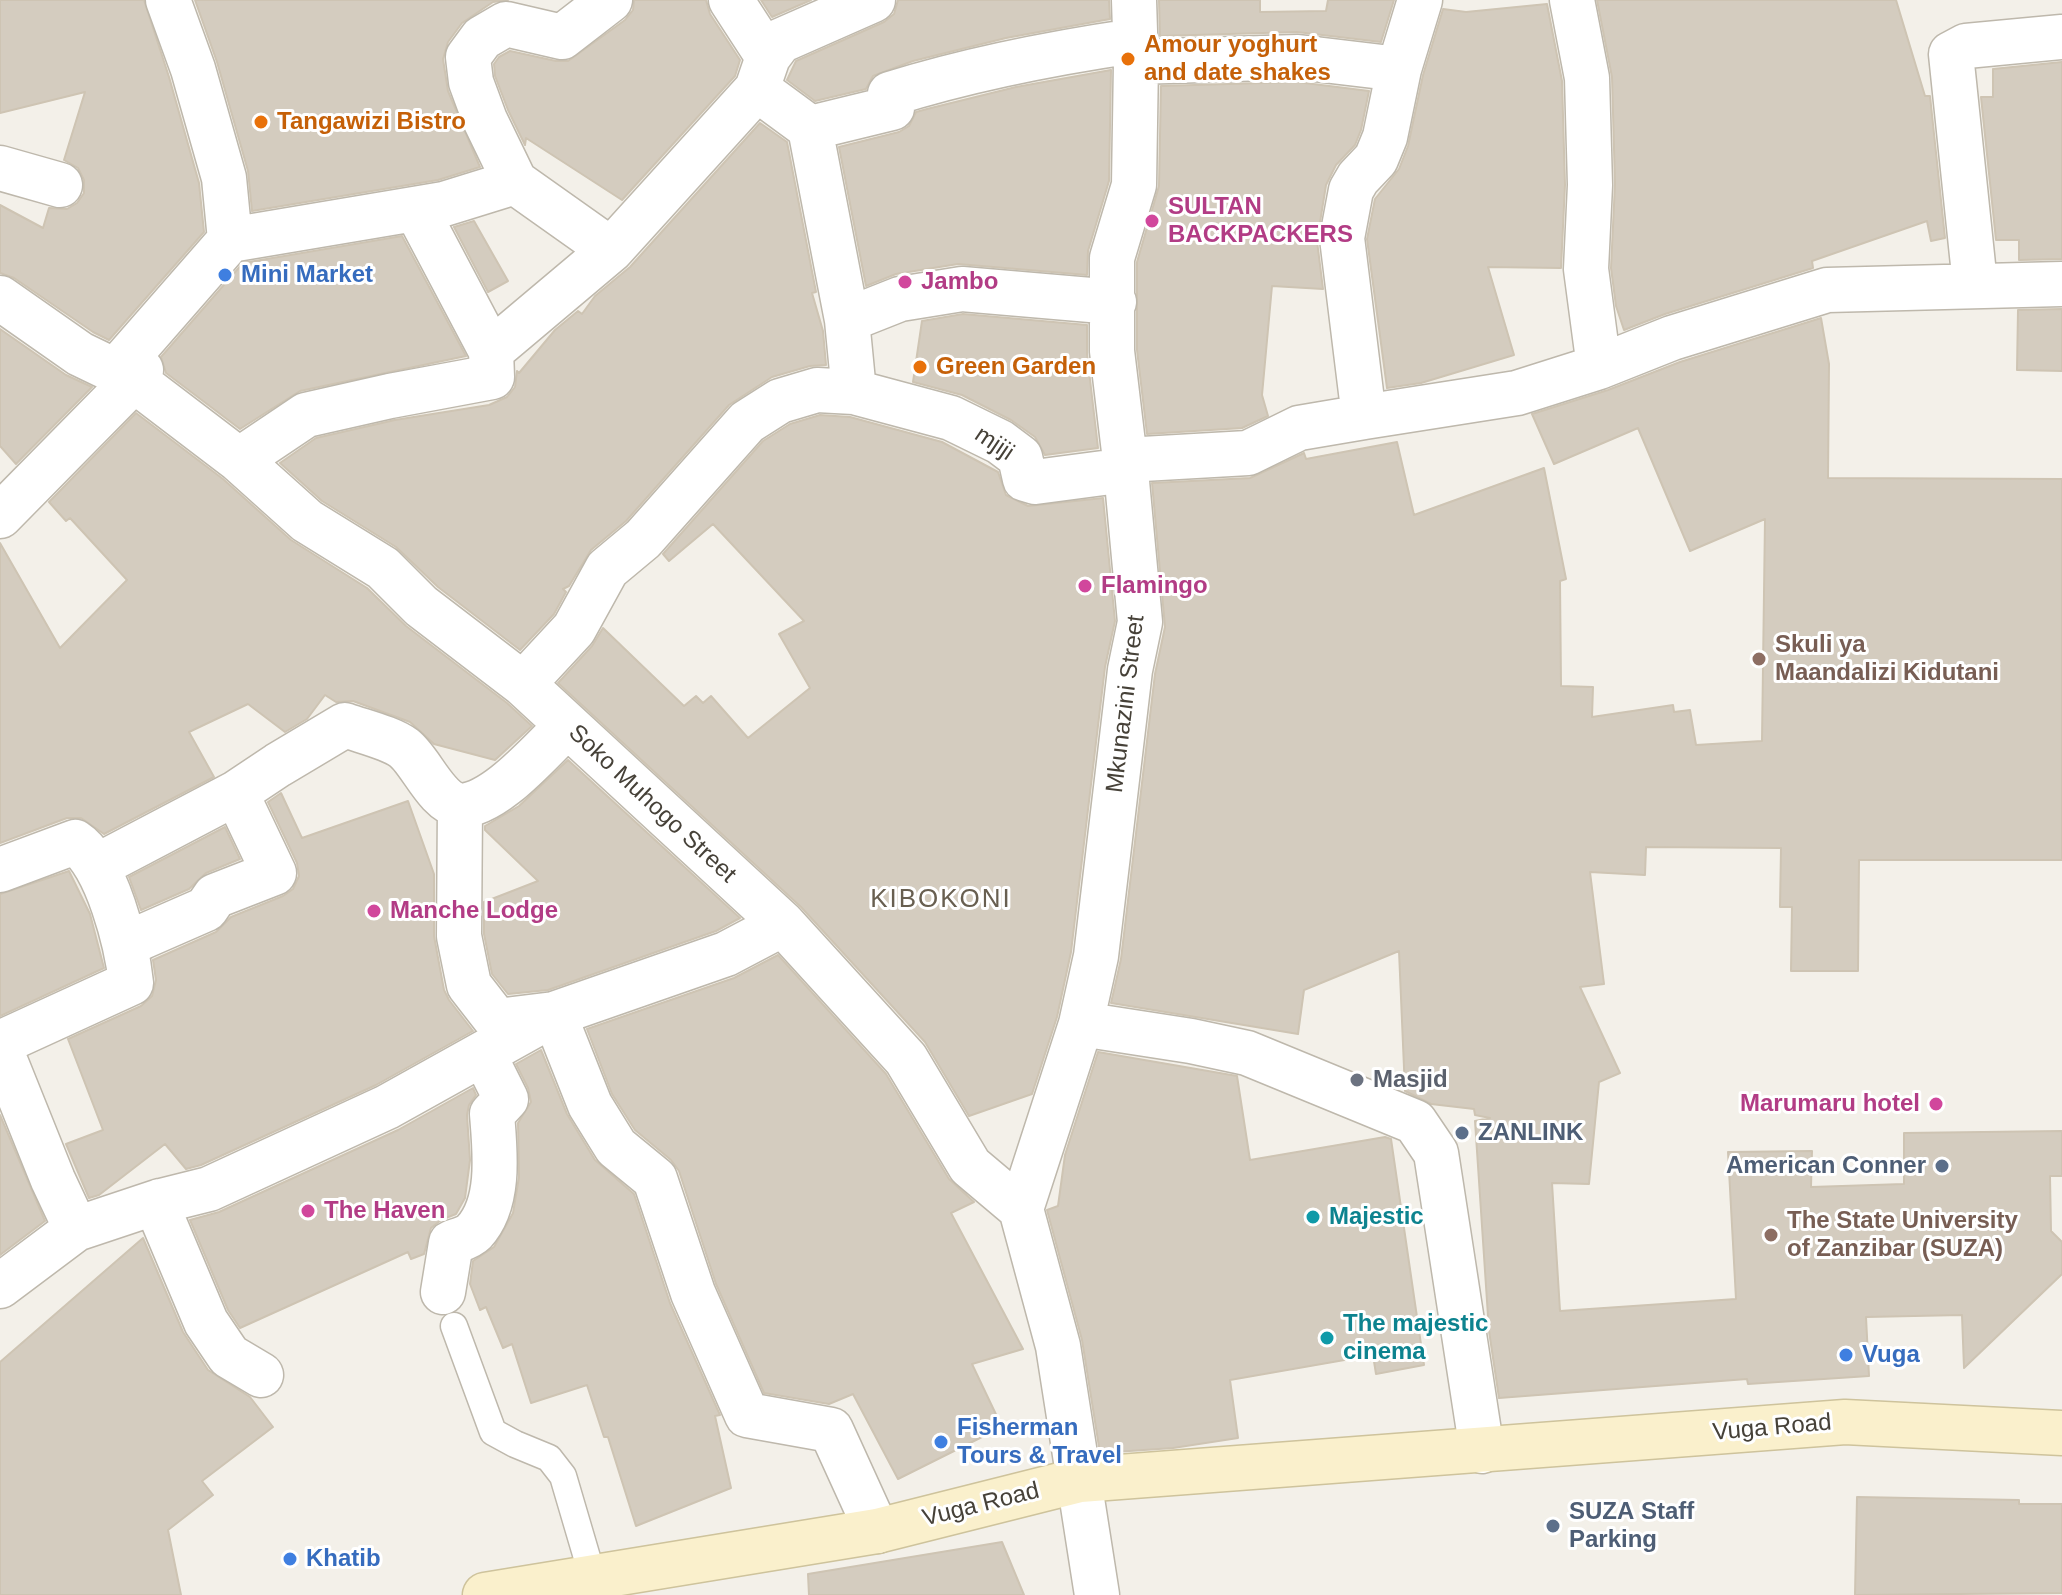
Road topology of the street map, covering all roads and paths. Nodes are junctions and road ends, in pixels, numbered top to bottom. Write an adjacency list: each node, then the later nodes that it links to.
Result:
1 (168, 0): 16 (street)
2 (610, 0): 13 (street)
3 (731, 0): 10 (street)
4 (873, 0): 10 (street)
5 (1420, 0): 9 (street)
6 (1572, 0): 24 (street)
7 (1135, 34): 9 (street); 11 (street); 21 (street, Mkunazini Street)
8 (2062, 37): 18 (street)
9 (1399, 69): 27 (street)
10 (762, 73): 11 (street); 17 (street)
11 (810, 128): 22 (street)
12 (0, 168): 14 (street)
13 (515, 182): 15 (street); 17 (street)
14 (60, 185)
15 (416, 209): 16 (street); 23 (street)
16 (230, 240): 25 (street)
17 (611, 250): 23 (street)
18 (1975, 284): 19 (street); 24 (street)
19 (2062, 284)
20 (0, 298): 25 (street, Soko Muhogo Street)
21 (1114, 302): 22 (street); 29 (street, Mkunazini Street)
22 (847, 320): 26 (street)
23 (491, 351): 28 (street)
24 (1599, 367): 27 (street)
25 (134, 380): 28 (street, Soko Muhogo Street); 30 (street)
26 (854, 392): 29 (street, mjiji); 31 (street)
27 (1364, 417): 29 (street)
28 (239, 460): 31 (street, Soko Muhogo Street)
29 (1125, 465): 40 (street, Mkunazini Street)
30 (0, 516)
31 (523, 684): 32 (street, Soko Muhogo Street)
32 (567, 726): 34 (street); 37 (street, Soko Muhogo Street)
33 (236, 793): 34 (street); 35 (street); 38 (street)
34 (460, 806): 39 (street)
35 (97, 866): 36 (street); 38 (street)
36 (0, 870)
37 (783, 924): 39 (street); 44 (street, Soko Muhogo Street)
38 (127, 946): 41 (street)
39 (554, 1014): 42 (street); 52 (street)
40 (1081, 1024): 44 (street, Mkunazini Street); 50 (street)
41 (0, 1046): 45 (street)
42 (484, 1055): 43 (street); 47 (street)
43 (160, 1201): 45 (street); 48 (street)
44 (1021, 1209): 51 (street)
45 (76, 1229): 46 (street)
46 (0, 1286)
47 (449, 1309): 53 (lane)
48 (261, 1375)
49 (2062, 1433): 50 (main road, Vuga Road)
50 (1482, 1451): 51 (main road, Vuga Road)
51 (1080, 1480): 52 (main road, Vuga Road); 55 (street)
52 (877, 1531): 53 (main road, Vuga Road)
53 (593, 1578): 54 (main road, Vuga Road)
54 (485, 1595)
55 (1097, 1595)

